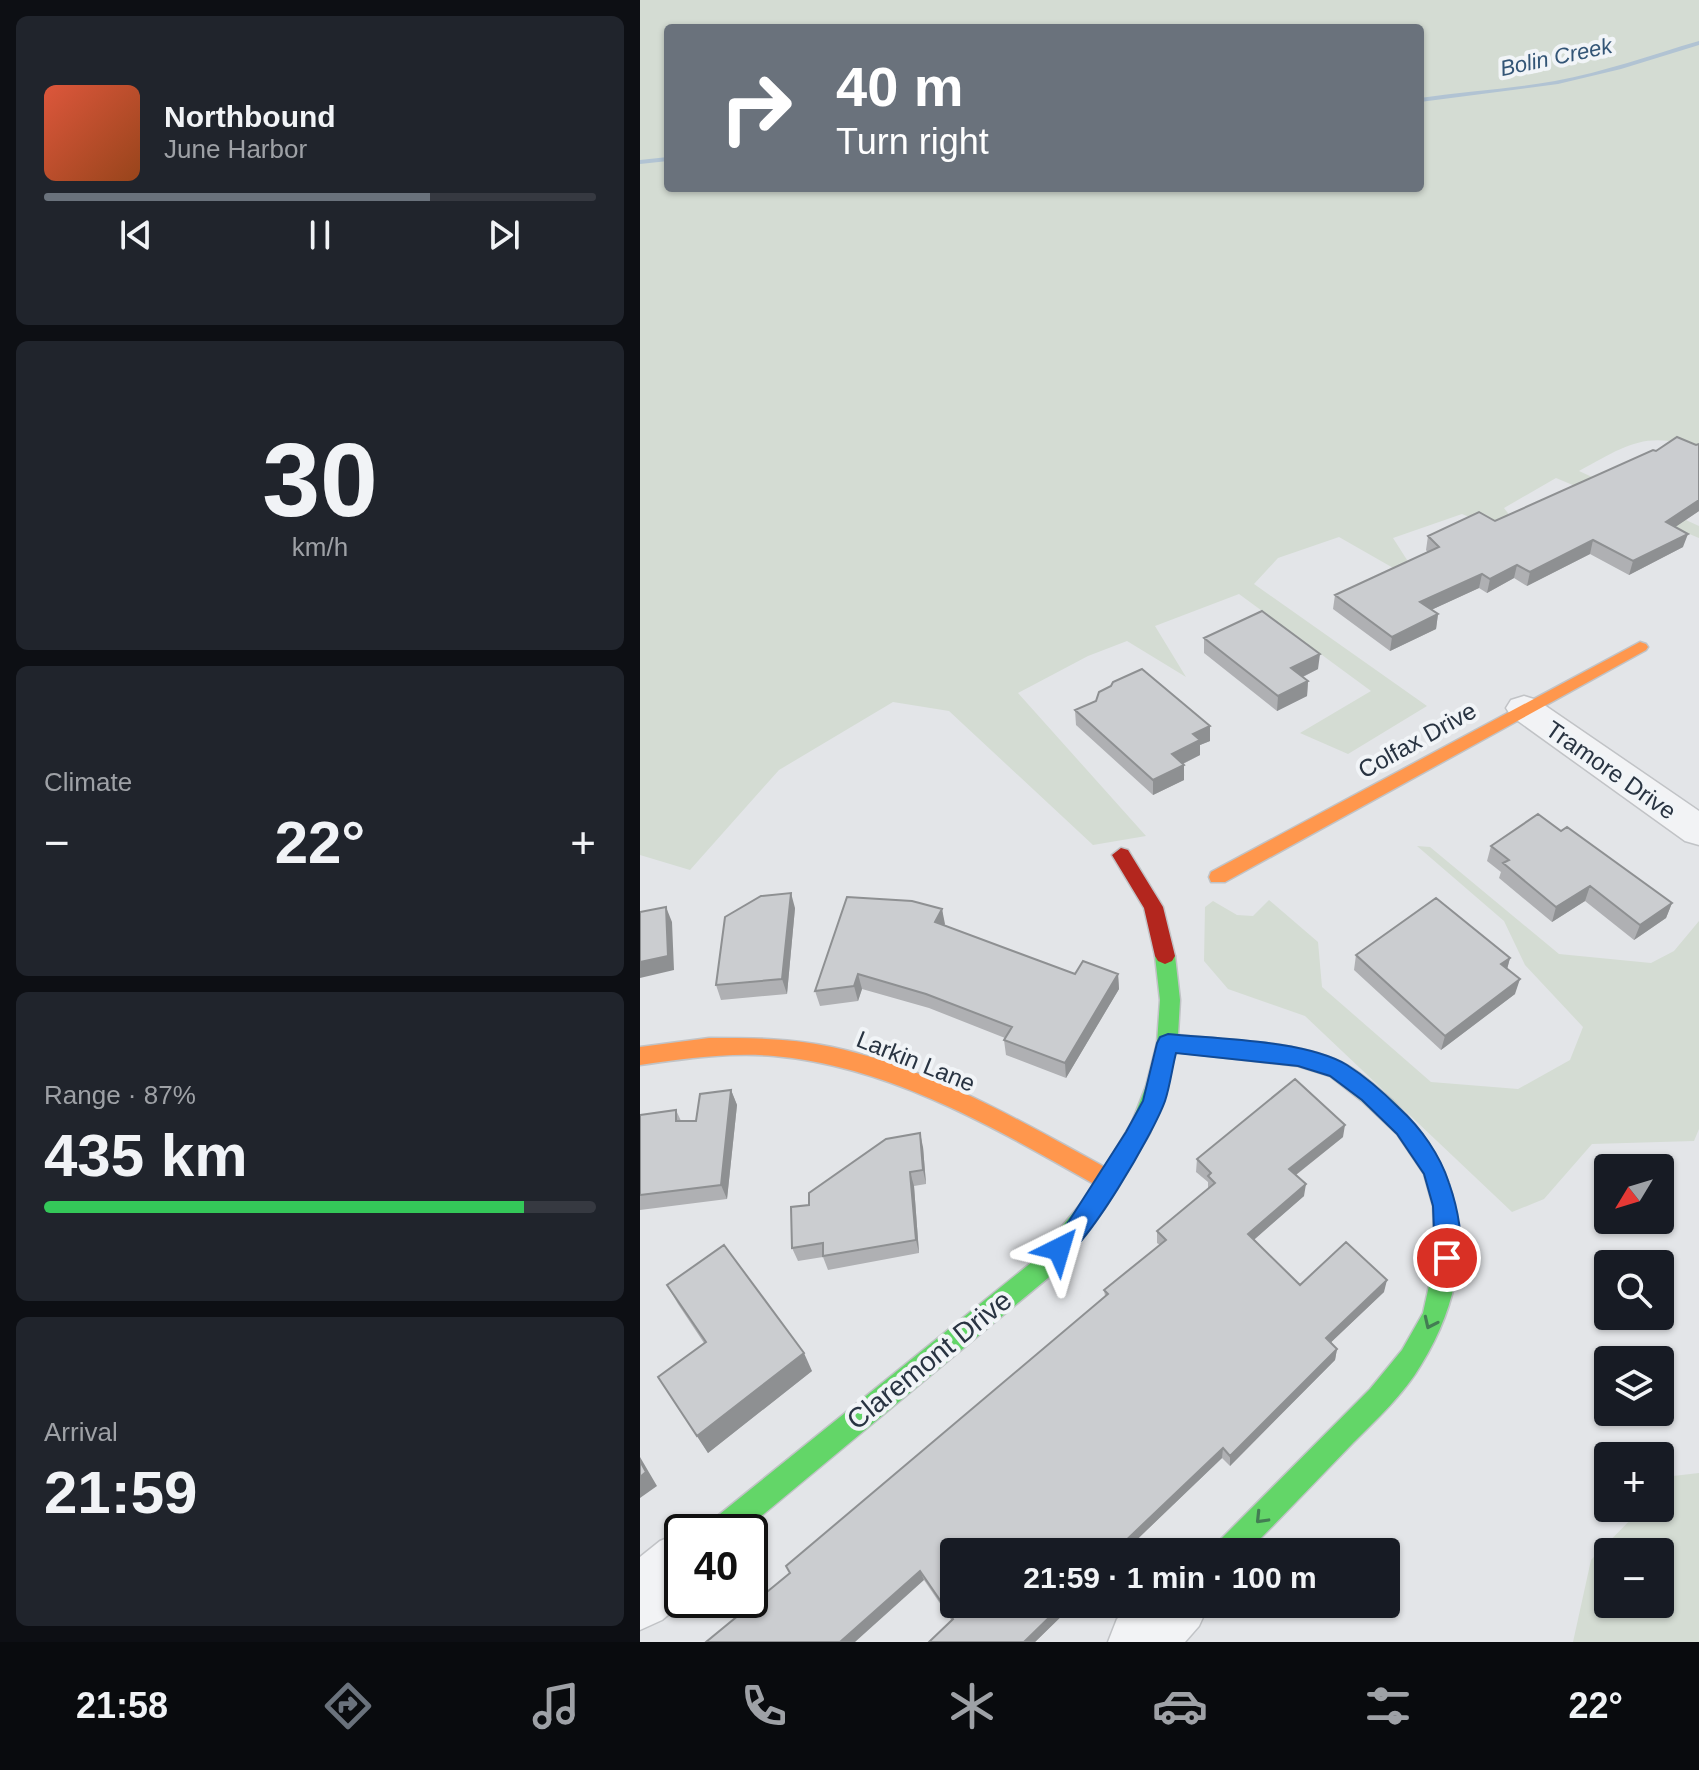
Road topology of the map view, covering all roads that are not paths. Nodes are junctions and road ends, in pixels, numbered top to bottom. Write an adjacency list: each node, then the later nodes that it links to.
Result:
1 (1640, 647): 2 (street, Colfax Drive)
2 (1524, 708): 3 (street, Tramore Drive); 5 (street, Colfax Drive)
3 (1699, 831)
4 (1121, 855): 6 (street, Claremont Drive)
5 (1218, 877)
6 (1168, 1043): 8 (street, Claremont Drive); 10 (street, one-way to 10)
7 (640, 1056): 8 (street, Larkin Lane)
8 (1109, 1181): 9 (street, Claremont Drive)
9 (742, 1514)
10 (1242, 1538)
11 (664, 1578): 12 (street)
12 (640, 1598)
13 (1163, 1618): 14 (street)
14 (1140, 1642)

